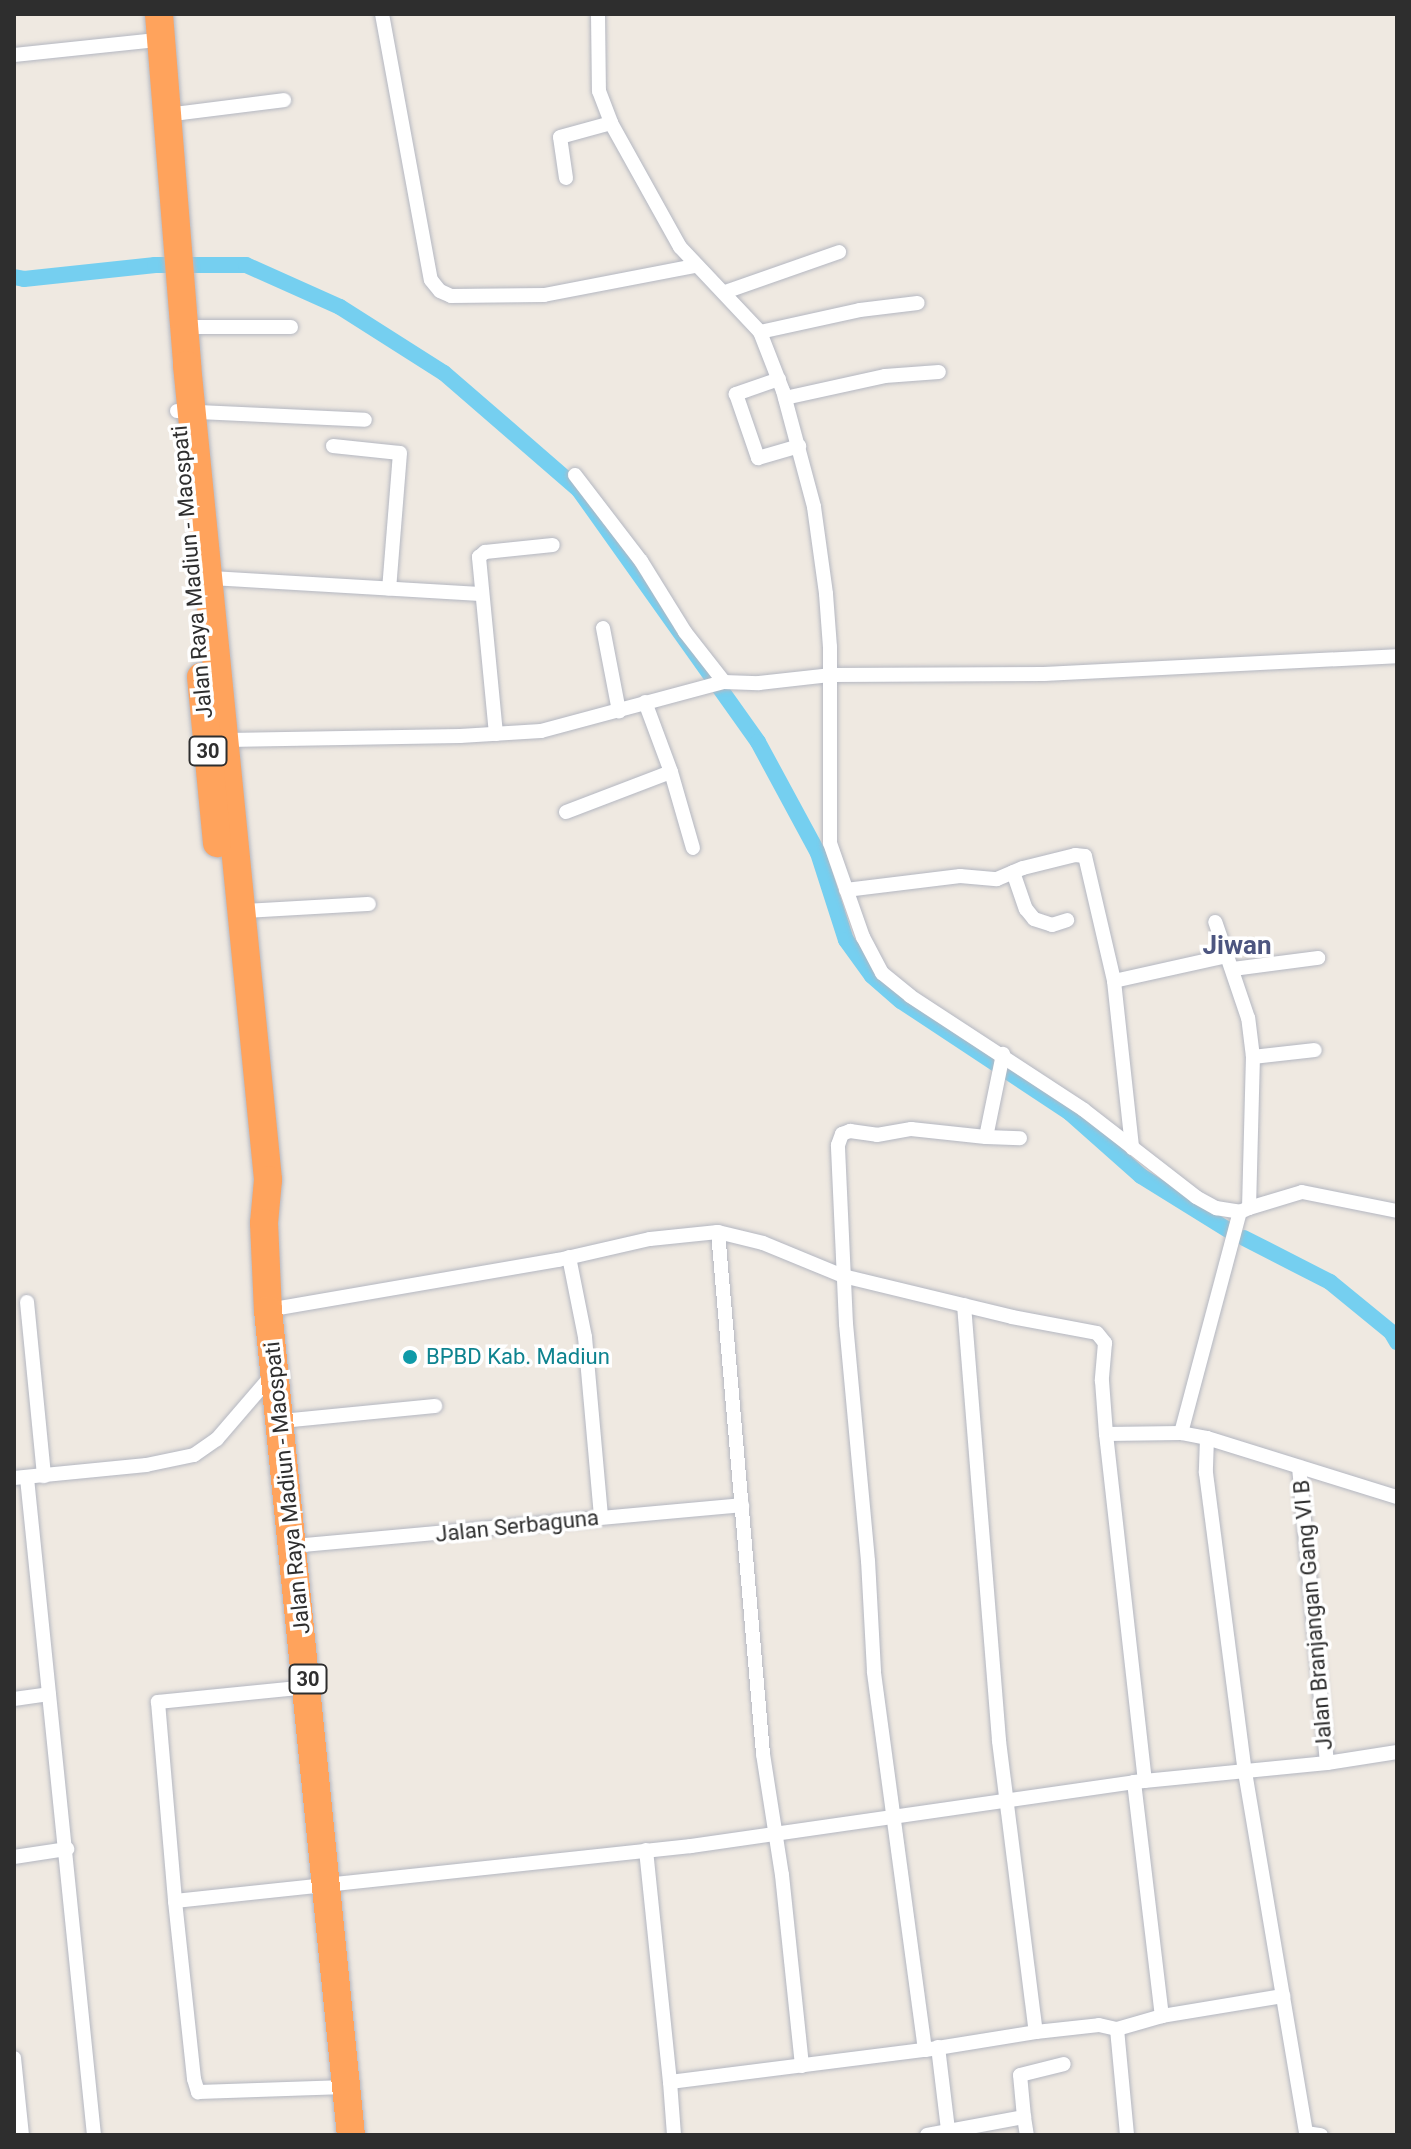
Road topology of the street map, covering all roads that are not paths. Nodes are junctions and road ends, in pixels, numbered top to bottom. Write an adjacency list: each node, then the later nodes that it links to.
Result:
1 (159, 14): 7 (highway, Jalan Raya Madiun - Maospati / 30)
2 (382, 14): 12 (street)
3 (598, 14): 8 (street)
4 (145, 28): 5 (street); 11 (highway, Jalan Raya Madiun - Maospati / 30)
5 (14, 55)
6 (284, 100): 7 (street)
7 (166, 115): 11 (highway, Jalan Raya Madiun - Maospati / 30)
8 (611, 123): 9 (street); 12 (street)
9 (566, 178)
10 (839, 252): 13 (street)
11 (171, 259): 15 (highway, Jalan Raya Madiun - Maospati / 30); 21 (highway, Jalan Raya Madiun - Maospati / 30)
12 (695, 266): 13 (street)
13 (725, 292): 17 (street)
14 (918, 303): 17 (street)
15 (184, 327): 16 (street); 21 (highway, Jalan Raya Madiun - Maospati / 30)
16 (291, 327)
17 (760, 332): 19 (street)
18 (939, 372): 20 (street)
19 (779, 379): 20 (street); 24 (street)
20 (785, 398): 24 (street)
21 (185, 411): 22 (street); 27 (highway, Jalan Raya Madiun - Maospati / 30); 50 (highway, Jalan Raya Madiun - Maospati / 30)
22 (365, 420)
23 (333, 446): 28 (street)
24 (799, 446): 32 (street)
25 (575, 475): 33 (street)
26 (553, 545): 29 (street)
27 (210, 578): 28 (street); 37 (highway, Jalan Raya Madiun - Maospati / 30)
28 (389, 589): 29 (street)
29 (482, 594): 36 (street)
30 (603, 628): 35 (street)
31 (1397, 656): 32 (street)
32 (830, 675): 33 (street); 42 (street)
33 (721, 682): 34 (street)
34 (645, 702): 35 (street); 38 (street)
35 (619, 711): 36 (street)
36 (496, 734): 37 (street)
37 (227, 740): 44 (highway, Jalan Raya Madiun - Maospati / 30)
38 (671, 772): 39 (street); 40 (street)
39 (566, 812)
40 (693, 848)
41 (1013, 872): 42 (street); 45 (street); 49 (street)
42 (846, 890): 52 (street)
43 (369, 904): 44 (street)
44 (243, 911): 50 (highway, Jalan Raya Madiun - Maospati / 30)
45 (1067, 920)
46 (1215, 922): 48 (street)
47 (1318, 958): 48 (street)
48 (1230, 962): 49 (street); 53 (street)
49 (1114, 981): 56 (street)
50 (242, 1007): 64 (highway, Jalan Raya Madiun - Maospati / 30)
51 (1315, 1050): 53 (street)
52 (1003, 1056): 54 (street); 56 (street)
53 (1253, 1057): 57 (street)
54 (986, 1137): 55 (street); 61 (street)
55 (1020, 1138)
56 (1132, 1148): 57 (street)
57 (1244, 1210): 58 (street); 68 (street)
58 (1397, 1211)
59 (718, 1232): 60 (street); 61 (street); 75 (street)
60 (569, 1257): 64 (street); 76 (street)
61 (843, 1276): 63 (street); 86 (street)
62 (27, 1302): 72 (street)
63 (964, 1305): 69 (street); 85 (street)
64 (268, 1310): 65 (highway, Jalan Raya Madiun - Maospati / 30)
65 (275, 1371): 67 (highway, Jalan Raya Madiun - Maospati / 30); 72 (street)
66 (435, 1406): 67 (street)
67 (281, 1421): 77 (highway, Jalan Raya Madiun - Maospati / 30)
68 (1181, 1433): 69 (street); 70 (street)
69 (1106, 1434): 84 (street)
70 (1207, 1438): 71 (street); 83 (street)
71 (1299, 1467): 74 (street); 82 (street, Jalan Branjangan Gang VI B)
72 (44, 1476): 73 (street)
73 (20, 1478): 79 (street)
74 (1397, 1497)
75 (742, 1505): 76 (street, Jalan Serbaguna); 87 (street)
76 (601, 1516): 77 (street, Jalan Serbaguna)
77 (293, 1546): 78 (highway, Jalan Raya Madiun - Maospati / 30)
78 (308, 1687): 91 (highway, Jalan Raya Madiun - Maospati / 30); 92 (street)
79 (49, 1694): 80 (street); 88 (street)
80 (14, 1699)
81 (1397, 1752): 82 (street)
82 (1327, 1763): 83 (street)
83 (1245, 1772): 84 (street); 93 (street)
84 (1140, 1782): 85 (street); 94 (street)
85 (1008, 1799): 86 (street); 96 (street)
86 (892, 1817): 87 (street); 97 (street)
87 (774, 1833): 89 (street); 100 (street)
88 (67, 1849): 90 (street); 108 (street)
89 (646, 1850): 91 (street); 101 (street)
90 (14, 1857)
91 (329, 1887): 92 (street); 102 (highway, Jalan Raya Madiun - Maospati / 30)
92 (175, 1901): 102 (street)
93 (1283, 1996): 94 (street); 106 (street)
94 (1162, 2016): 95 (street)
95 (1117, 2029): 96 (street); 113 (street)
96 (1036, 2032): 97 (street)
97 (931, 2049): 100 (street); 104 (street)
98 (14, 2058): 107 (street)
99 (1064, 2064): 103 (street)
100 (802, 2066): 101 (street)
101 (670, 2082): 110 (street)
102 (346, 2087): 109 (highway, Jalan Raya Madiun - Maospati / 30)
103 (1024, 2117): 105 (street); 112 (street)
104 (948, 2130): 105 (street); 111 (street)
105 (982, 2131)
106 (1311, 2134)
107 (22, 2135)
108 (94, 2135)
109 (351, 2135)
110 (674, 2135)
111 (927, 2135)
112 (1027, 2135)
113 (1127, 2135)

